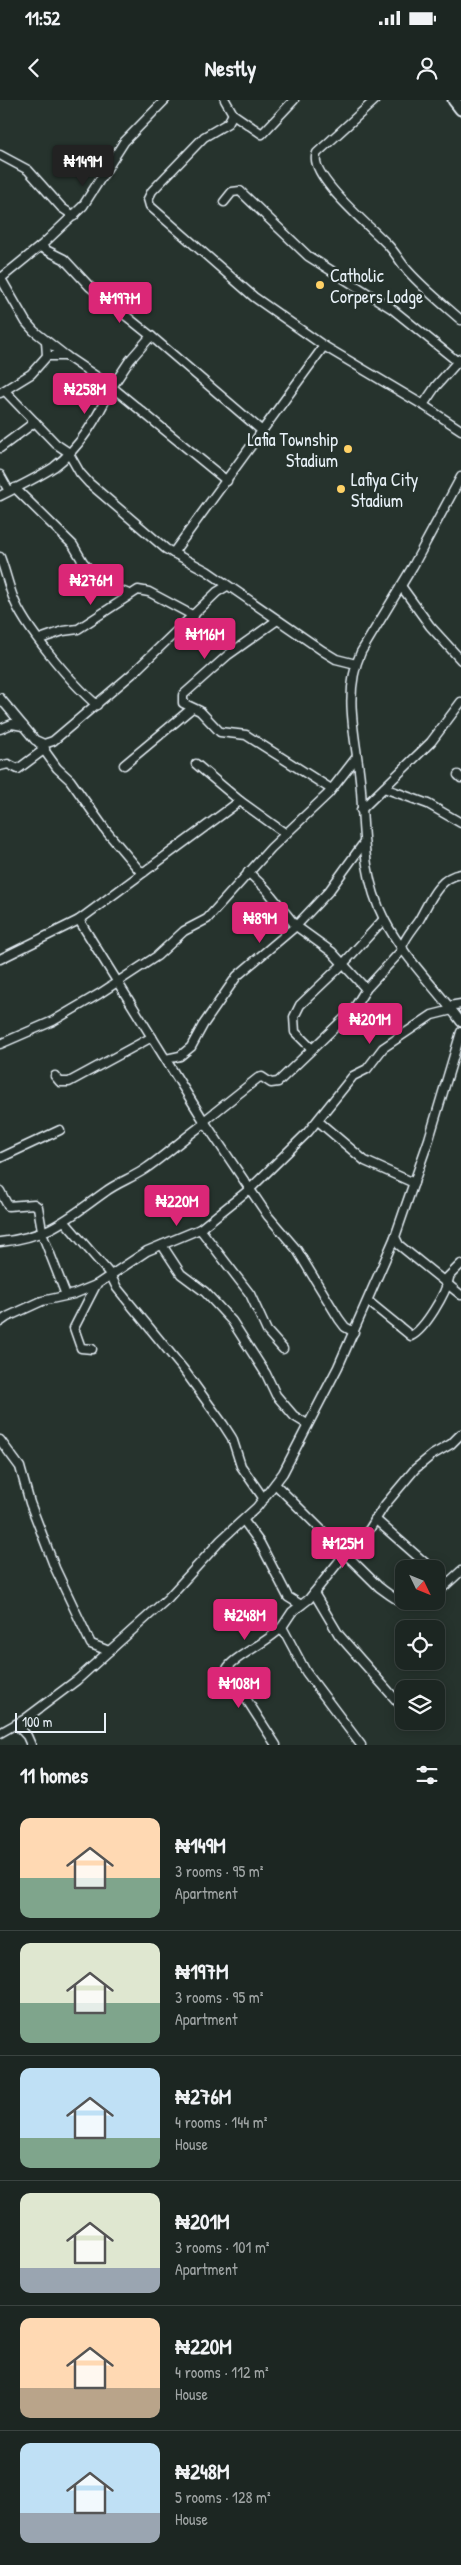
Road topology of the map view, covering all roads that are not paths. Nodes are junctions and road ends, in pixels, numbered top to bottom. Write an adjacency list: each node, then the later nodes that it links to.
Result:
1 (165, 100): 10 (street)
2 (225, 100): 7 (street)
3 (294, 100): 7 (street)
4 (375, 100): 13 (street)
5 (454, 100): 6 (highway)
6 (461, 109)
7 (233, 114): 16 (street)
8 (0, 155): 10 (street)
9 (224, 202): 19 (street)
10 (74, 216): 11 (street)
11 (40, 247): 12 (street); 14 (street)
12 (0, 278): 15 (street)
13 (461, 320)
14 (151, 336): 20 (street); 25 (street)
15 (46, 341): 17 (street); 18 (street)
16 (324, 346): 22 (street); 25 (street)
17 (47, 356): 18 (street); 21 (street)
18 (66, 356): 20 (street)
19 (459, 360): 22 (street)
20 (112, 387): 27 (street); 30 (street)
21 (2, 392): 23 (street)
22 (424, 405): 24 (street)
23 (34, 422): 26 (street); 27 (street)
24 (461, 430)
25 (262, 432): 30 (street)
26 (0, 448)
27 (68, 452): 31 (street); 33 (street)
28 (0, 475): 31 (street)
29 (461, 477): 37 (street)
30 (227, 481): 33 (street)
31 (12, 490): 32 (street); 39 (street)
32 (0, 496)
33 (173, 553): 35 (street)
34 (0, 557): 42 (street)
35 (218, 579): 36 (street); 38 (street)
36 (227, 586): 38 (street); 41 (street)
37 (401, 586): 43 (street); 44 (street)
38 (217, 592): 40 (street)
39 (129, 594): 40 (street); 42 (street)
40 (194, 616): 47 (street)
41 (276, 621): 44 (street); 48 (street)
42 (40, 639): 47 (street)
43 (461, 660)
44 (356, 664): 52 (street)
45 (0, 698): 49 (street)
46 (461, 702): 56 (street)
47 (98, 704): 51 (street)
48 (191, 709): 53 (street); 57 (street)
49 (13, 720): 50 (street); 51 (street)
50 (0, 729)
51 (45, 747): 55 (street); 64 (street)
52 (356, 758): 57 (street); 59 (street)
53 (124, 764)
54 (196, 764): 58 (street)
55 (0, 766)
56 (384, 788): 59 (street); 60 (street)
57 (331, 789): 61 (street)
58 (240, 801): 61 (street); 64 (street)
59 (361, 810): 62 (street)
60 (461, 823)
61 (286, 834): 63 (street)
62 (363, 844): 66 (street); 68 (street)
63 (248, 872): 68 (street); 74 (street)
64 (140, 873): 67 (street)
65 (461, 874): 69 (street)
66 (384, 919): 70 (street); 73 (street)
67 (79, 920): 72 (street); 74 (street)
68 (296, 926): 73 (street); 83 (street)
69 (407, 934): 70 (street); 71 (street)
70 (395, 937): 71 (street)
71 (402, 948): 75 (street); 77 (street)
72 (1, 958)
73 (343, 964): 75 (street); 82 (street)
74 (119, 981): 80 (street); 81 (street)
75 (366, 990): 82 (street)
76 (461, 1004): 77 (street)
77 (450, 1008): 78 (street); 85 (street)
78 (461, 1022)
79 (461, 1032): 89 (street)
80 (152, 1037): 83 (street); 84 (street)
81 (0, 1044)
82 (312, 1049): 86 (street)
83 (170, 1062): 86 (street)
84 (55, 1076)
85 (318, 1121): 89 (street); 90 (street)
86 (205, 1122): 90 (street); 92 (street)
87 (60, 1130): 88 (street)
88 (0, 1158)
89 (414, 1183): 95 (street)
90 (251, 1188): 93 (street); 106 (street)
91 (0, 1191): 94 (street)
92 (65, 1222): 94 (street); 99 (street)
93 (200, 1229): 97 (street); 108 (street)
94 (41, 1235): 96 (street); 102 (street)
95 (397, 1241): 100 (street); 104 (street)
96 (0, 1242)
97 (162, 1245): 99 (street); 109 (street)
98 (461, 1264): 100 (street)
99 (110, 1274): 101 (street); 113 (street)
100 (446, 1281): 103 (street); 104 (street)
101 (96, 1285): 102 (street); 107 (street)
102 (66, 1295): 105 (street)
103 (461, 1295)
104 (368, 1301): 106 (street)
105 (0, 1322)
106 (354, 1332): 109 (street)
107 (92, 1349)
108 (283, 1349)
109 (307, 1424): 112 (street)
110 (461, 1434): 114 (street)
111 (0, 1440): 128 (street)
112 (275, 1484): 113 (street); 118 (street)
113 (264, 1499): 115 (street)
114 (376, 1519): 118 (street); 119 (street)
115 (244, 1521): 116 (street); 117 (street)
116 (235, 1529): 117 (street); 128 (street)
117 (251, 1532): 124 (street)
118 (344, 1555): 122 (street); 123 (street)
119 (422, 1560)
120 (461, 1572): 121 (street)
121 (445, 1586)
122 (314, 1593): 125 (street); 129 (street)
123 (395, 1599)
124 (290, 1600): 125 (street); 126 (street)
125 (301, 1605): 126 (street)
126 (292, 1612): 127 (street)
127 (282, 1627): 133 (street); 134 (street)
128 (110, 1651): 130 (street)
129 (395, 1699)
130 (16, 1724): 131 (street); 132 (street)
131 (0, 1733)
132 (31, 1745)
133 (276, 1745)
134 (361, 1745)

